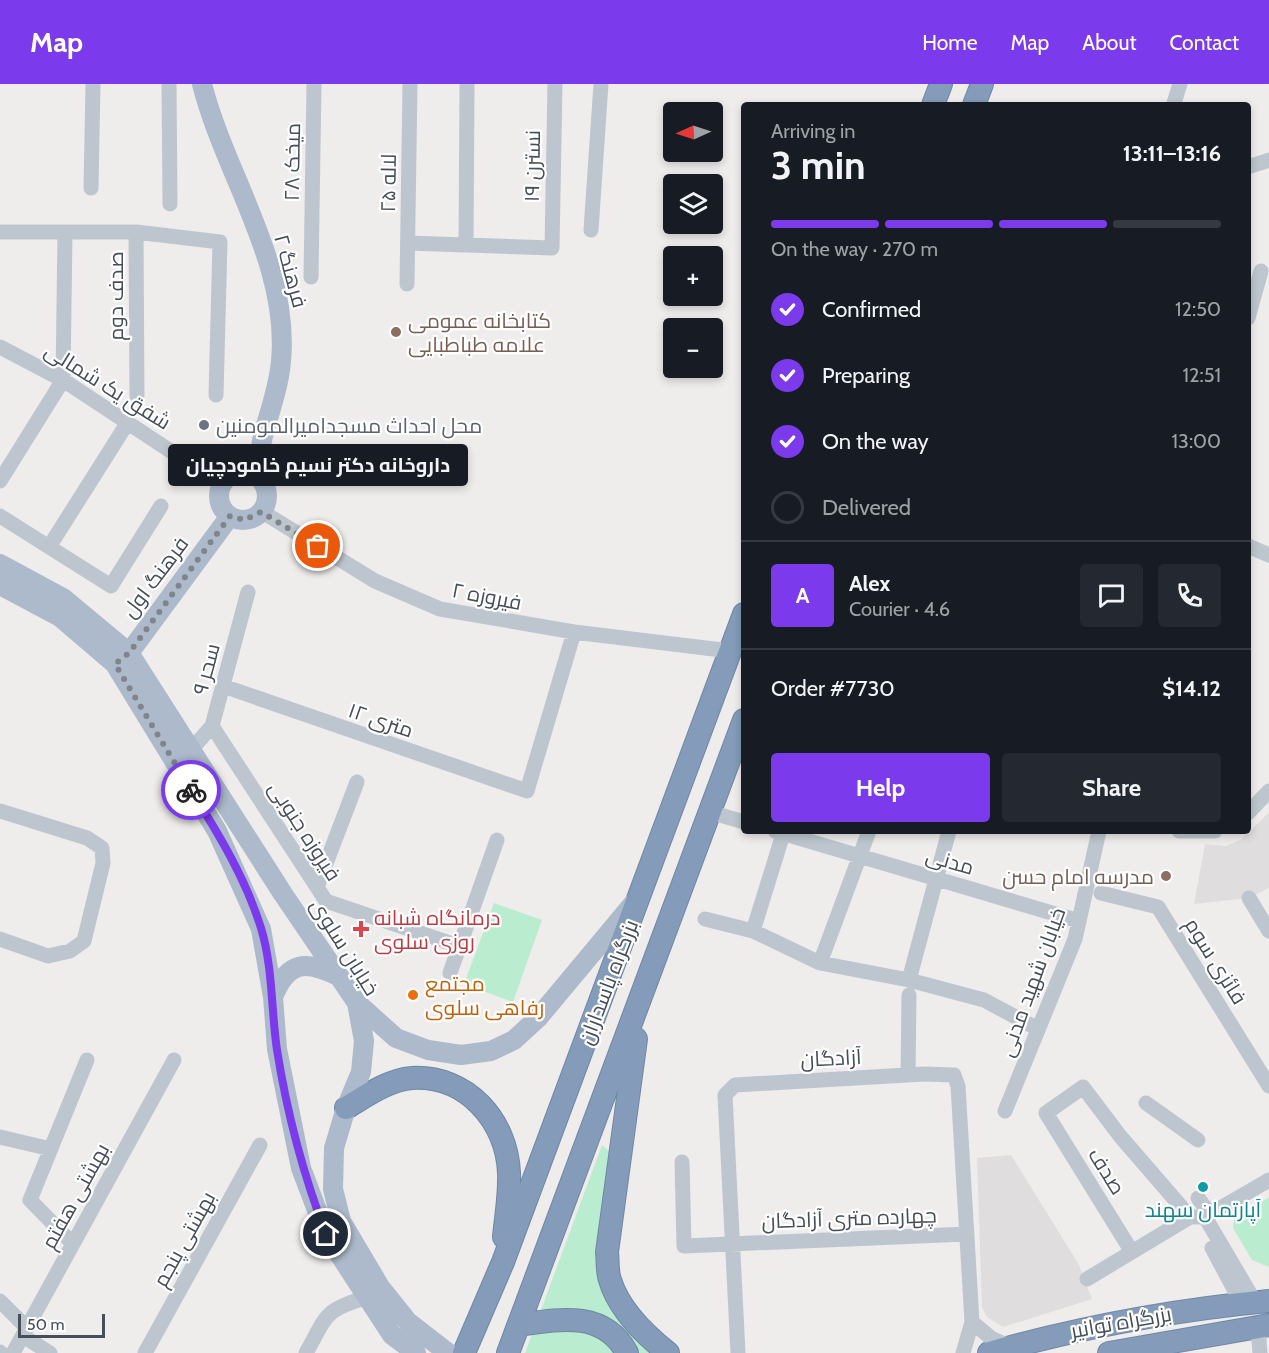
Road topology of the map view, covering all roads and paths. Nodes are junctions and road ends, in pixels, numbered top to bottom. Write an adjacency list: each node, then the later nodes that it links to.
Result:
1 (93, 84): 17 (street)
2 (168, 84): 18 (street)
3 (202, 84): 34 (main road, فرهنگ ۲)
4 (314, 84): 26 (street, میخک ۲۸)
5 (410, 84): 23 (street, لاله ۲۵)
6 (467, 84): 24 (street)
7 (555, 84): 24 (street, نسترن ۱۹)
8 (601, 84): 19 (street)
9 (941, 84): 12 (highway)
10 (982, 84): 13 (highway)
11 (1180, 84): 14 (street)
12 (934, 102)
13 (975, 102)
14 (1174, 102)
15 (1269, 160): 16 (street)
16 (1251, 166)
17 (91, 188)
18 (170, 204)
19 (591, 230)
20 (0, 232): 21 (street)
21 (65, 232): 22 (street); 30 (street)
22 (136, 232): 31 (street); 32 (street, صدف دوم)
23 (408, 243): 24 (street); 27 (street, لاله ۲۵)
24 (466, 245)
25 (1262, 271): 28 (street)
26 (311, 277)
27 (407, 284)
28 (1251, 308)
29 (0, 347): 30 (street, شفق یک شمالی)
30 (63, 380): 33 (street, شفق یک شمالی); 35 (street)
31 (216, 395)
32 (137, 396)
33 (128, 422): 36 (street, شفق یک شمالی); 41 (street)
34 (257, 477): 36 (main road); 38 (main road)
35 (0, 482)
36 (222, 484): 40 (main road)
37 (161, 506): 41 (street)
38 (261, 512): 40 (main road); 48 (street, فیروزه ٢)
39 (0, 516): 41 (street)
40 (230, 516): 50 (main road, فرهنگ اول)
41 (49, 547)
42 (1251, 547): 43 (street)
43 (1269, 555)
44 (0, 564): 50 (main road, خیابان سلوی)
45 (0, 585): 50 (main road, خیابان سلوی)
46 (248, 592): 51 (street, سحر ۹)
47 (741, 622): 49 (highway, بزرگراه پاسداران)
48 (574, 632): 49 (street, فیروزه ٢); 51 (street, ۱۲ متری)
49 (730, 651): 71 (highway, بزرگراه پاسداران)
50 (122, 658): 54 (main road, خیابان سلوی); 83 (main road, خیابان سلوی)
51 (223, 686): 52 (street, سحر ۹)
52 (212, 726): 54 (street, سحر ۹); 69 (street, فیروزه جنوبی)
53 (741, 728): 59 (highway, بزرگراه پاسداران)
54 (191, 750): 81 (main road, خیابان سلوی)
55 (357, 782): 69 (street)
56 (1269, 791): 57 (street)
57 (1251, 809)
58 (0, 811): 77 (street)
59 (710, 812): 60 (street); 84 (highway, بزرگراه پاسداران)
60 (741, 821)
61 (780, 834): 75 (street)
62 (788, 834): 67 (street, مدنی)
63 (868, 834): 67 (street)
64 (948, 834): 68 (street)
65 (1098, 834): 74 (street, خیابان شهید مدنی)
66 (496, 840): 78 (street)
67 (862, 856): 68 (street, مدنی); 79 (street)
68 (934, 878): 74 (street, مدنی); 82 (street)
69 (317, 887): 78 (street, فیروزه جنوبی)
70 (1101, 893): 90 (street, فائزی سوم)
71 (639, 897): 85 (main road); 106 (highway, بزرگراه پاسداران)
72 (1249, 898): 76 (street)
73 (705, 919): 75 (street)
74 (1079, 921): 86 (street, خیابان شهید مدنی)
75 (753, 931): 79 (street)
76 (1269, 931)
77 (0, 939)
78 (459, 946): 80 (street)
79 (820, 963): 82 (street)
80 (450, 973)
81 (340, 977): 83 (main road); 85 (main road, خیابان سلوی)
82 (909, 988): 86 (street); 89 (street)
83 (273, 997): 108 (main road, خیابان سلوی)
84 (642, 997): 112 (highway, بزرگراه پاسداران); 125 (highway)
85 (357, 1003): 92 (main road, خیابان سلوی)
86 (1038, 1029): 93 (street, خیابان شهید مدنی)
87 (87, 1060): 97 (street)
88 (174, 1060): 104 (street, بهشتی هفتم)
89 (909, 1075): 102 (street, آزادگان); 103 (street, آزادگان)
90 (1269, 1086)
91 (1146, 1103): 95 (street)
92 (346, 1108): 106 (highway); 117 (main road, خیابان سلوی)
93 (1005, 1111)
94 (0, 1137): 97 (street)
95 (1198, 1140)
96 (260, 1145): 120 (street, بهشتی پنجم)
97 (51, 1149): 104 (street)
98 (682, 1162): 103 (street, چهارده متری آزادگان)
99 (1269, 1180): 101 (street)
100 (1198, 1198): 101 (street)
101 (1200, 1216): 105 (street); 105 (street, صدف); 110 (street)
102 (967, 1234): 103 (street, چهارده متری آزادگان); 111 (street, آزادگان)
103 (732, 1243): 126 (street, آزادگان)
104 (73, 1244): 114 (street, بهشتی هفتم)
105 (1132, 1252): 107 (street)
106 (503, 1262): 117 (highway, بزرگراه پاسداران)
107 (1087, 1280)
108 (367, 1297): 115 (main road, خیابان سلوی); 121 (street)
109 (0, 1301): 114 (street)
110 (1259, 1301): 116 (highway, بزرگراه توانیر)
111 (972, 1322): 116 (street); 127 (street, آزادگان)
112 (519, 1325): 123 (highway, بزرگراه پاسداران); 124 (highway)
113 (1265, 1328): 129 (highway, بزرگراه توانیر); 130 (street)
114 (25, 1332): 118 (street, بهشتی هفتم); 119 (street)
115 (394, 1344): 122 (main road, خیابان سلوی)
116 (1011, 1347): 128 (highway, بزرگراه توانیر)
117 (460, 1351)
118 (14, 1353)
119 (50, 1353)
120 (145, 1353)
121 (306, 1353)
122 (416, 1353)
123 (508, 1353)
124 (627, 1353)
125 (668, 1353)
126 (738, 1353)
127 (963, 1353)
128 (989, 1353)
129 (1109, 1353)
130 (1260, 1353)

